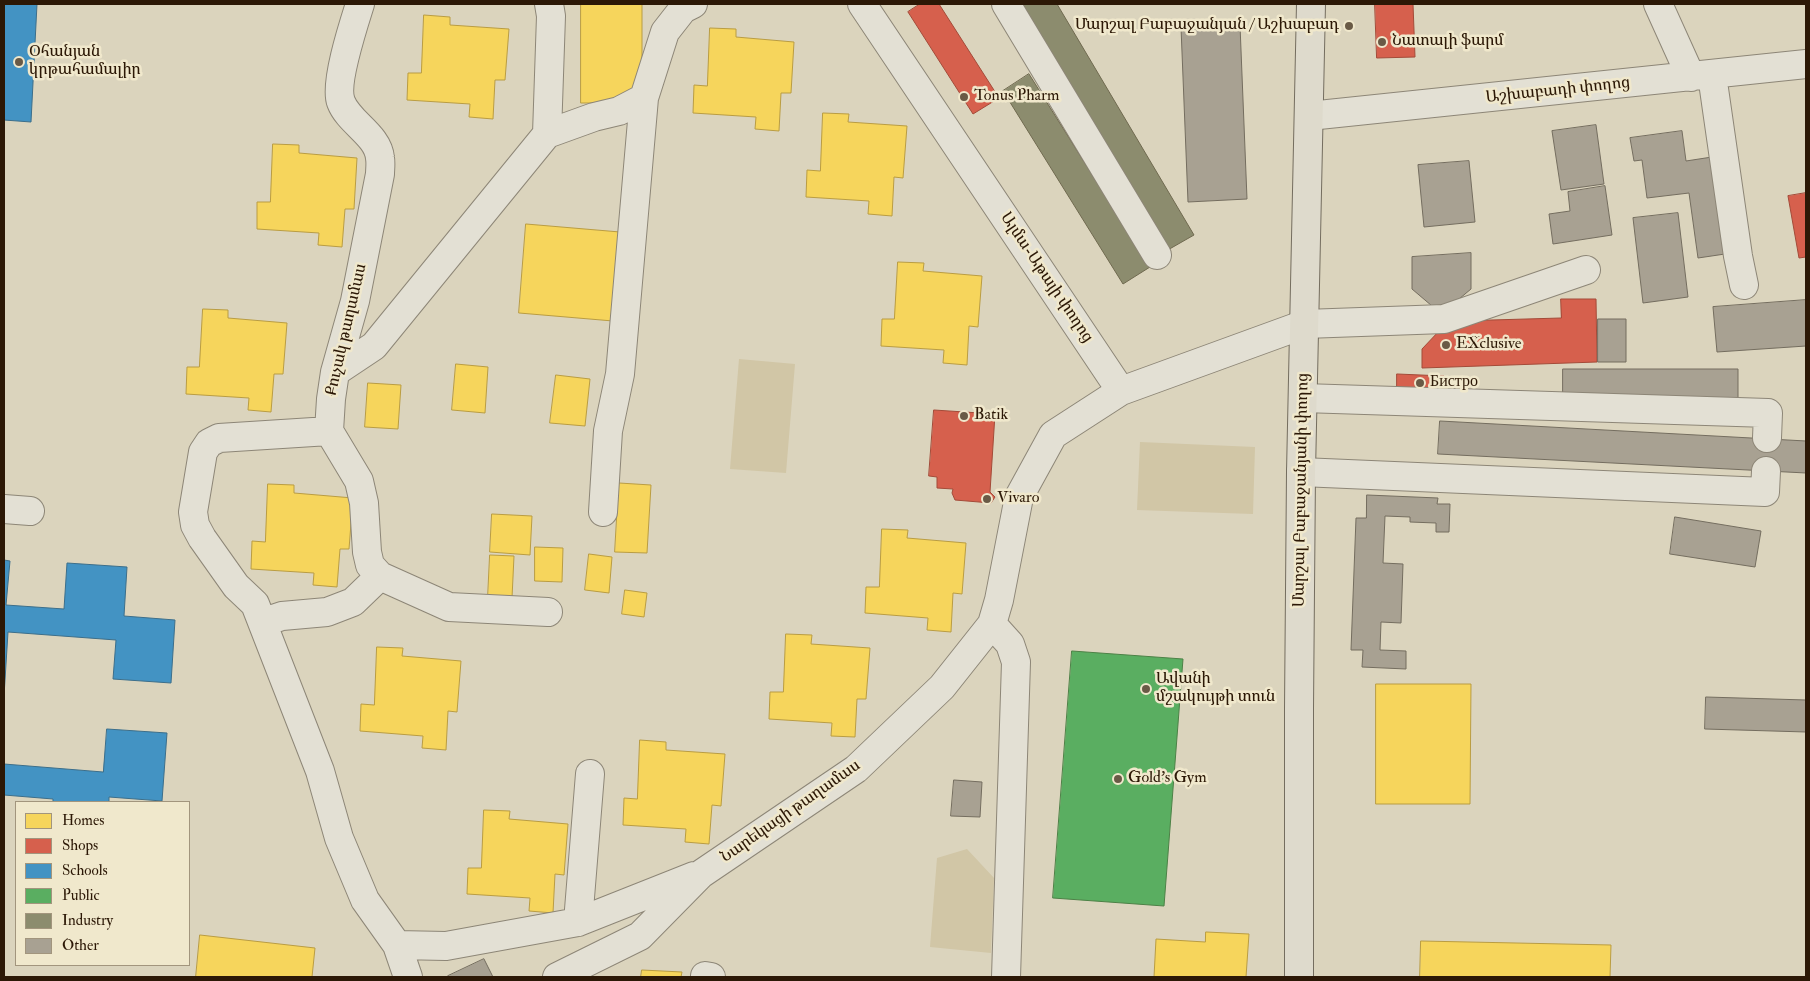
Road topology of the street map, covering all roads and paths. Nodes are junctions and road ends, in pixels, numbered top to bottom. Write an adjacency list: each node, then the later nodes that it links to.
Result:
1 (360, 4): 17 (street, Քուչակ թաղամաս)
2 (548, 4): 12 (street)
3 (693, 4): 10 (street)
4 (862, 4): 18 (street, Ալմա-Աթայի փողոց)
5 (1006, 4): 13 (street)
6 (1311, 4): 11 (main road, Մարշալ Բաբաջանյանի փողոց)
7 (1658, 4): 9 (street)
8 (1806, 64): 9 (street, Աշխաբադի փողոց)
9 (1702, 76): 11 (street, Աշխաբադի փողոց); 15 (street)
10 (644, 98): 12 (street); 24 (street)
11 (1309, 116): 16 (main road, Մարշալ Բաբաջանյանի փողոց)
12 (547, 134): 17 (street)
13 (1157, 255)
14 (1586, 270): 16 (street)
15 (1744, 285)
16 (1305, 324): 18 (street); 19 (main road, Մարշալ Բաբաջանյանի փողոց)
17 (335, 372): 20 (street, Քուչակ թաղամաս)
18 (1121, 391): 28 (street, Նարեկացի թաղամաս)
19 (1303, 398): 21 (street); 23 (main road, Մարշալ Բաբաջանյանի փողոց)
20 (329, 431): 25 (street); 27 (street)
21 (1767, 438)
22 (1766, 471): 23 (street)
23 (1302, 472): 36 (main road, Մարշալ Բաբաջանյանի փողոց)
24 (603, 512)
25 (380, 576): 26 (street); 27 (street)
26 (548, 612)
27 (264, 622): 32 (street)
28 (992, 624): 30 (street, Նարեկացի թաղամաս); 35 (street)
29 (590, 774): 31 (street)
30 (702, 874): 31 (street); 34 (street, Նարեկացի թաղամաս)
31 (578, 922): 32 (street)
32 (397, 945): 33 (street)
33 (408, 977)
34 (557, 977)
35 (1006, 977)
36 (1299, 977)

